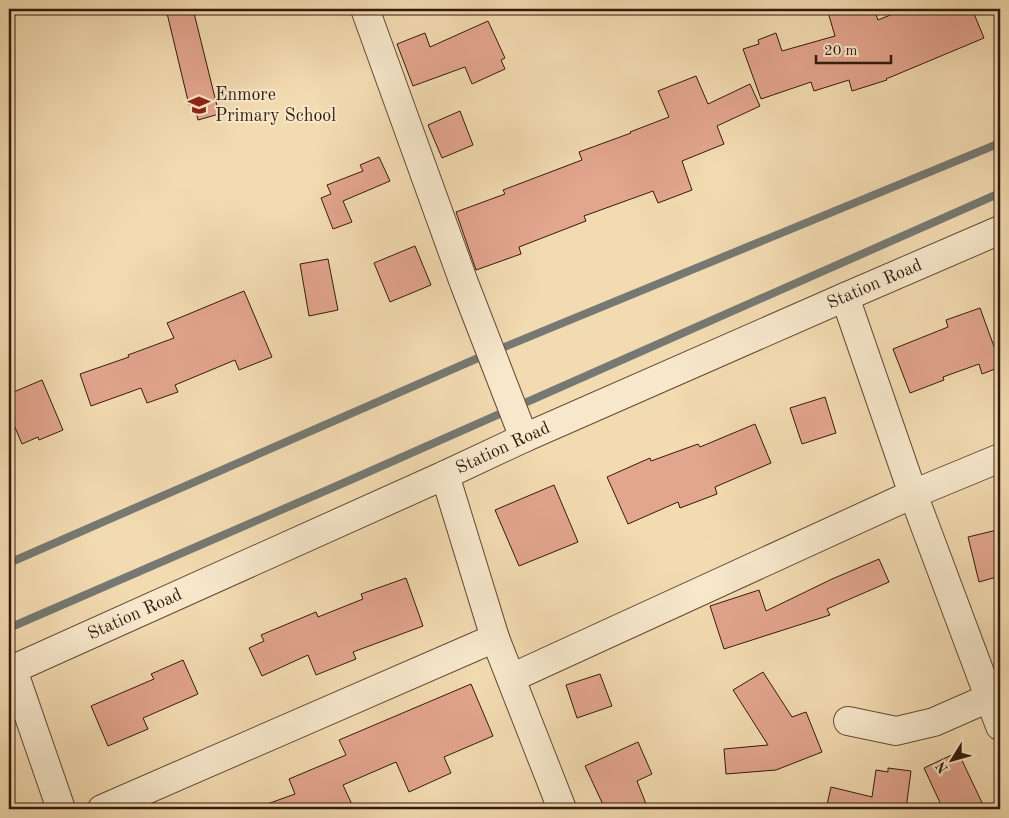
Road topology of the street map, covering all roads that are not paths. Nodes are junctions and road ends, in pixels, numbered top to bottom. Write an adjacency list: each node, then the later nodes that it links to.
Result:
1 (365, 9): 4 (street)
2 (1000, 230): 3 (street, Station Road)
3 (845, 297): 4 (street, Station Road); 7 (street)
4 (524, 438): 6 (street, Station Road)
5 (1000, 458): 7 (street)
6 (445, 475): 8 (street); 9 (street, Station Road)
7 (913, 494): 10 (street); 11 (street)
8 (495, 638): 10 (street); 15 (street)
9 (11, 671): 14 (street)
10 (511, 678): 16 (street)
11 (995, 695): 12 (street); 13 (street)
12 (848, 721)
13 (1000, 726)
14 (60, 809)
15 (102, 809)
16 (562, 809)

